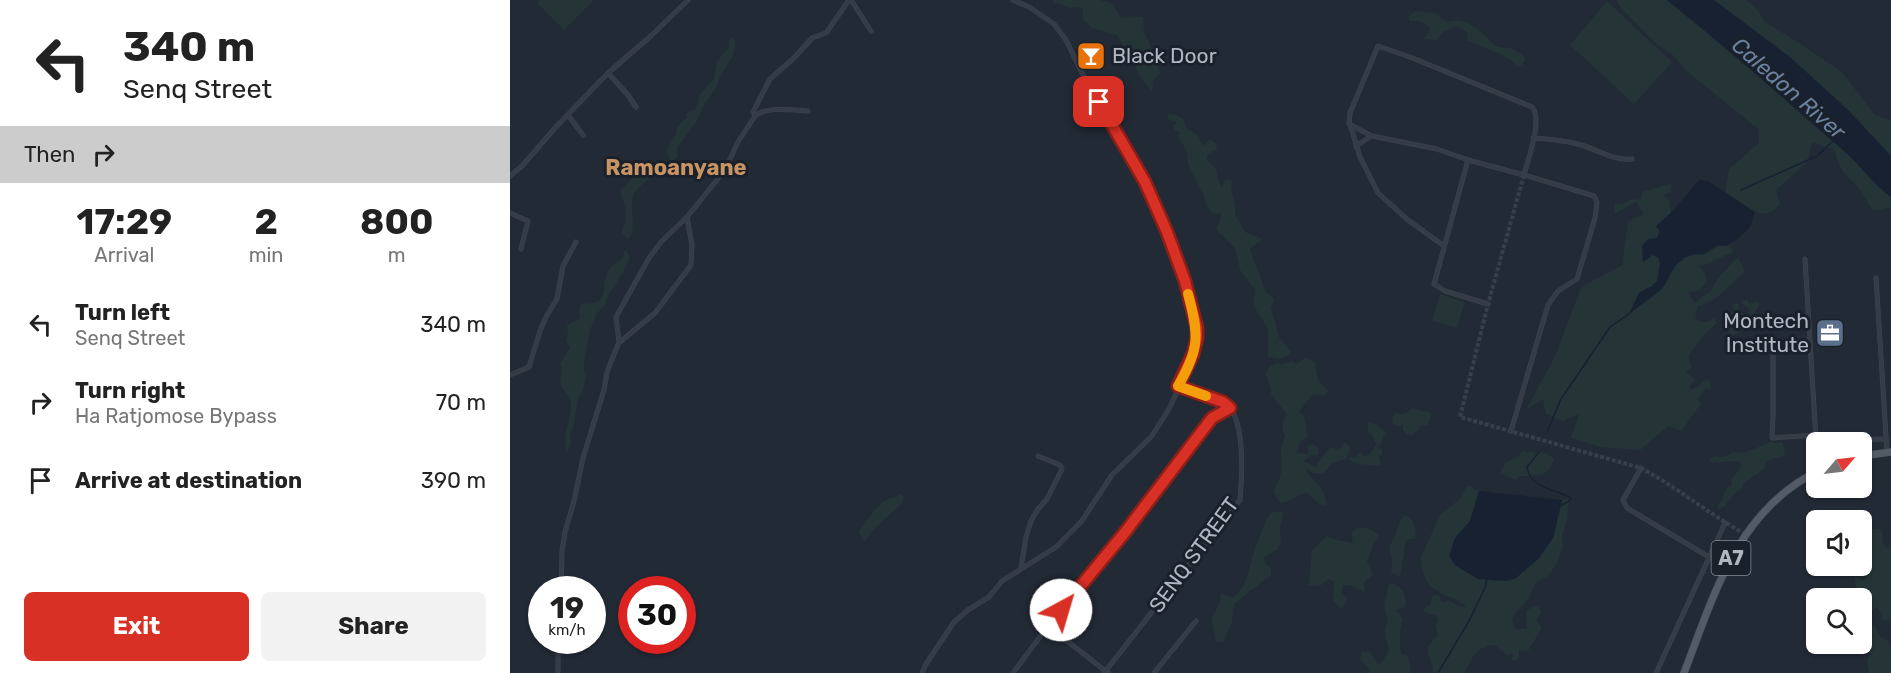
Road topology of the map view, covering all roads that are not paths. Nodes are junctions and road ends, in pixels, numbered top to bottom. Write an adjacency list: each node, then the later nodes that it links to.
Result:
1 (687, 0): 5 (street)
2 (850, 0): 4 (street); 9 (street)
3 (1013, 0): 30 (street)
4 (871, 32)
5 (608, 73): 6 (street); 8 (street)
6 (636, 107)
7 (807, 111): 9 (street)
8 (568, 115): 11 (street); 18 (street)
9 (754, 116): 20 (street)
10 (1349, 124): 12 (street); 13 (street); 14 (street)
11 (583, 135)
12 (1372, 136): 14 (street); 16 (street)
13 (1533, 138): 15 (street); 17 (street)
14 (1356, 146): 22 (street)
15 (1632, 159)
16 (1468, 160): 17 (street); 22 (street)
17 (1524, 175): 32 (street)
18 (510, 177)
19 (510, 213): 23 (street)
20 (687, 217): 27 (street); 27 (street)
21 (576, 242): 29 (street)
22 (1444, 246): 26 (street)
23 (521, 249)
24 (1805, 259): 33 (street)
25 (1876, 278): 36 (street)
26 (1488, 304)
27 (619, 342): 45 (street)
28 (1773, 354): 34 (street)
29 (510, 375)
30 (1178, 386): 31 (street); 44 (street)
31 (1230, 408): 47 (street); 49 (street, SENQ STREET)
32 (1511, 431)
33 (1816, 432)
34 (1806, 436)
35 (1872, 439): 36 (street)
36 (1886, 439): 37 (street)
37 (1889, 452): 38 (main road)
38 (1872, 455)
39 (1038, 456): 44 (street)
40 (1641, 468): 43 (street)
41 (1806, 479): 55 (main road, A7)
42 (1725, 522): 43 (street)
43 (1709, 557): 54 (street)
44 (1021, 568): 51 (street)
45 (561, 576)
46 (1196, 621): 53 (street)
47 (1048, 626): 49 (street); 52 (street)
48 (558, 654): 50 (street)
49 (1106, 672)
50 (558, 673)
51 (922, 673)
52 (1013, 673)
53 (1154, 673)
54 (1656, 673)
55 (1684, 673)

